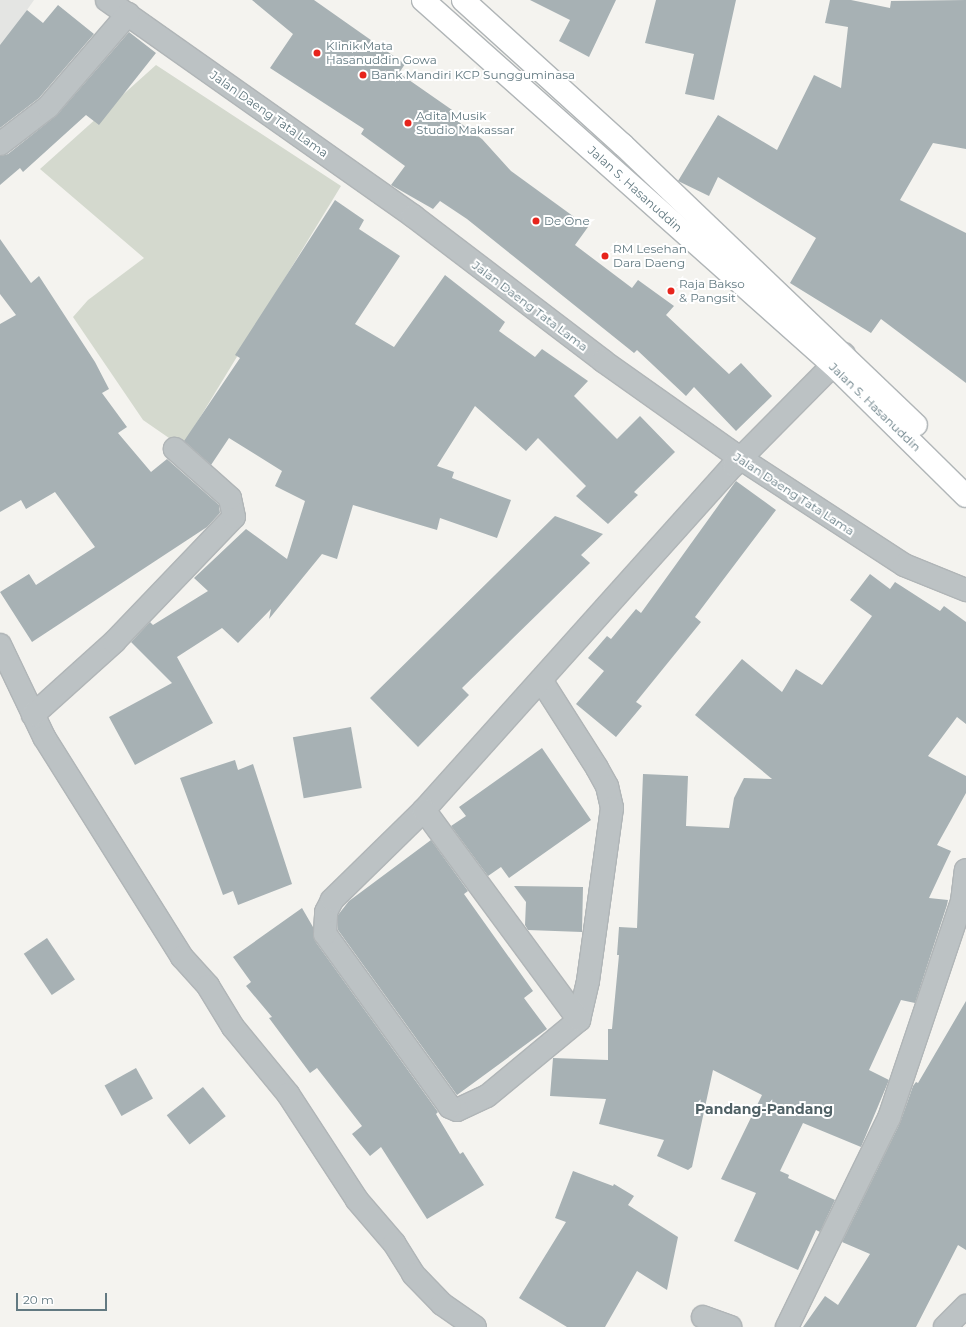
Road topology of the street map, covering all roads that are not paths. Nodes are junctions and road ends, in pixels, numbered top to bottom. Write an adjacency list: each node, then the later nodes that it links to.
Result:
1 (107, 0): 4 (street, Jalan Daeng Tata Lama)
2 (423, 0): 6 (highway, Jalan S. Hasanuddin)
3 (463, 0): 6 (highway, Jalan S. Hasanuddin)
4 (128, 14): 5 (street); 8 (street, Jalan Daeng Tata Lama)
5 (0, 144)
6 (839, 360): 8 (street); 9 (highway, Jalan S. Hasanuddin); 10 (highway, Jalan S. Hasanuddin)
7 (175, 449): 14 (street)
8 (740, 458): 11 (street, Jalan Daeng Tata Lama); 13 (street)
9 (966, 476)
10 (966, 496)
11 (966, 590)
12 (0, 645): 14 (street)
13 (541, 680): 15 (street); 17 (street)
14 (34, 715): 20 (street)
15 (424, 810): 17 (street); 17 (street)
16 (966, 870): 22 (street)
17 (579, 1020)
18 (966, 1306): 23 (street)
19 (703, 1317): 21 (street)
20 (475, 1327)
21 (730, 1327)
22 (787, 1327)
23 (946, 1327)

